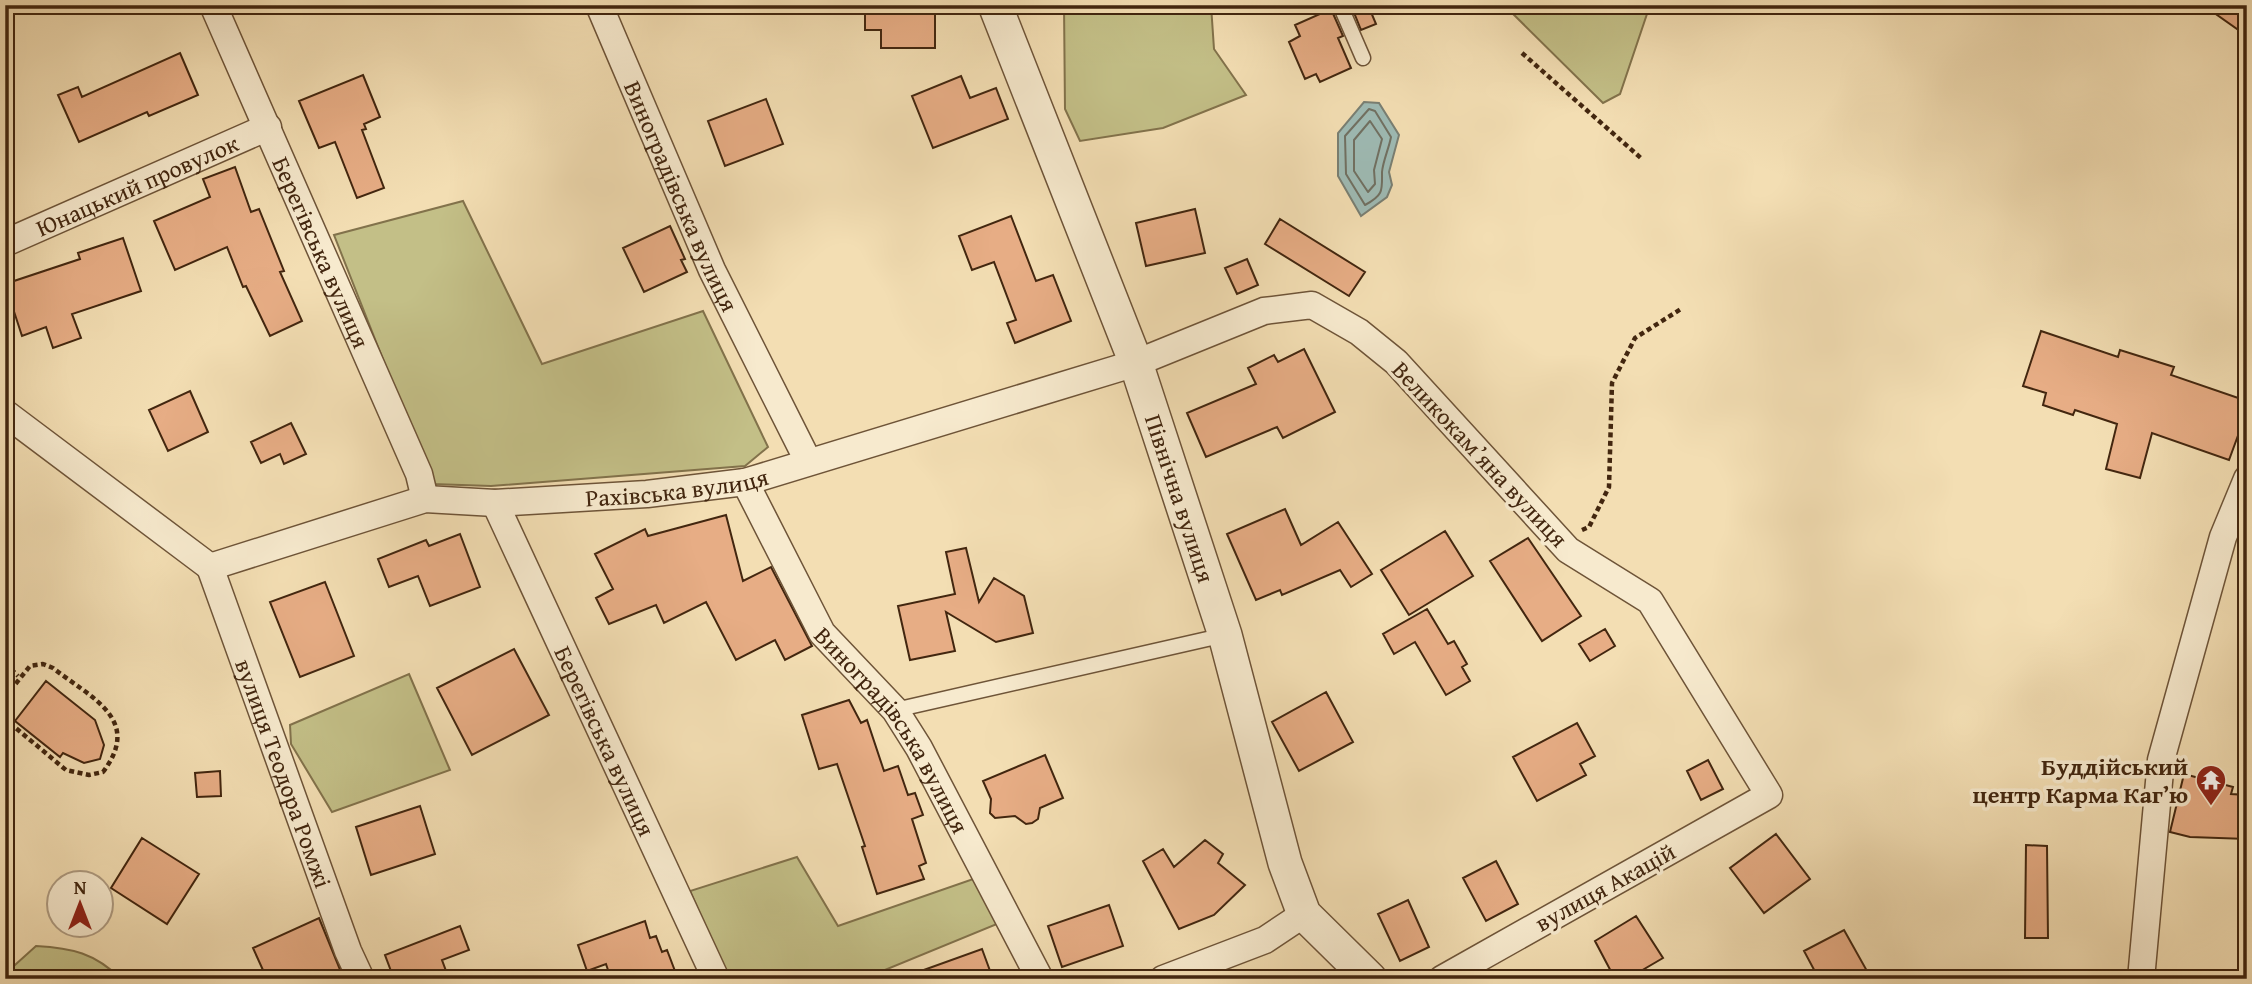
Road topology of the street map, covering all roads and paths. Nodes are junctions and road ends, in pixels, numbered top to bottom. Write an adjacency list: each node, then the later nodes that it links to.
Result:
1 (213, 5): 7 (street, Берегівська вулиця)
2 (599, 5): 13 (street, Виноградівська вулиця)
3 (995, 5): 11 (street, Північна вулиця)
4 (1340, 5): 6 (lane)
5 (1522, 53): 8 (path)
6 (1363, 58)
7 (268, 127): 9 (street, Юнацький провулок); 16 (street, Берегівська вулиця)
8 (1642, 159)
9 (5, 243)
10 (1681, 309): 18 (path)
11 (1136, 363): 13 (street, Рахівська вулиця); 18 (street, Великокамʼяна вулиця); 20 (street, Північна вулиця)
12 (5, 413): 19 (street)
13 (808, 461): 15 (street, Рахівська вулиця)
14 (2247, 479): 34 (street)
15 (745, 482): 17 (street, Рахівська вулиця); 24 (street, Виноградівська вулиця)
16 (425, 499): 17 (street, Рахівська вулиця); 19 (street, Рахівська вулиця)
17 (495, 503): 29 (street, Берегівська вулиця)
18 (1559, 541): 26 (street, Великокамʼяна вулиця)
19 (210, 567): 28 (street, вулиця Теодора Ромжі)
20 (1225, 635): 24 (lane); 27 (street, Північна вулиця)
21 (5, 663): 22 (path)
22 (18, 676): 23 (path); 25 (path)
23 (5, 697)
24 (895, 710): 30 (street, Виноградівська вулиця)
25 (5, 719)
26 (1769, 795): 33 (street, вулиця Акацій)
27 (1304, 914): 31 (street); 32 (street, Північна вулиця)
28 (360, 979)
29 (716, 979)
30 (1040, 979)
31 (1163, 979)
32 (1370, 979)
33 (1442, 979)
34 (2141, 979)

